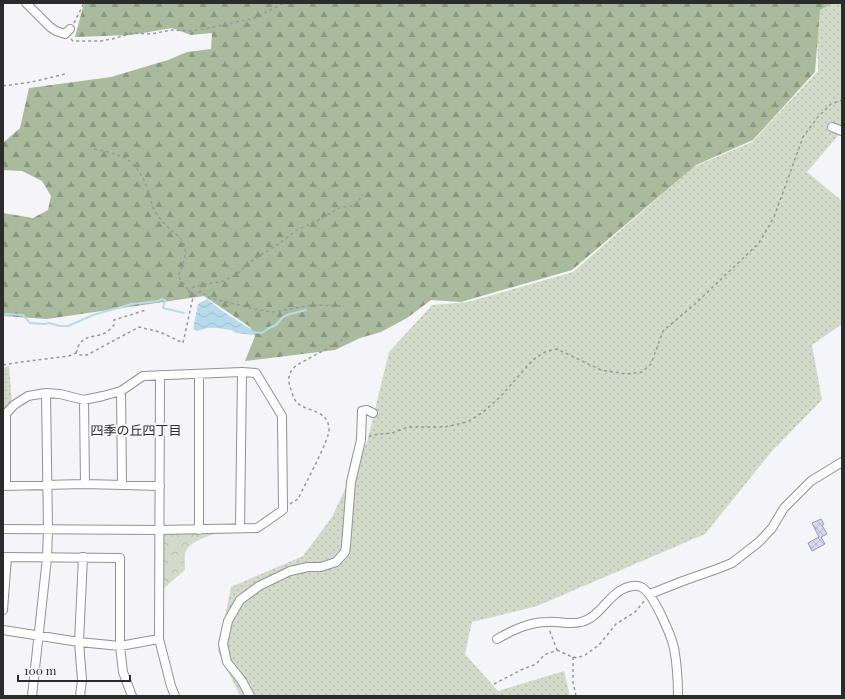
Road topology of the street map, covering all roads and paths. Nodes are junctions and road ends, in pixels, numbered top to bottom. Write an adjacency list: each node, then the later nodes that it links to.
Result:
1 (26, 3): 4 (street)
2 (84, 3): 4 (path)
3 (284, 3): 4 (path)
4 (68, 32)
5 (65, 74): 6 (path)
6 (3, 86)
7 (842, 100): 27 (path)
8 (832, 127): 9 (street)
9 (842, 131)
10 (94, 149): 12 (path)
11 (363, 195): 12 (path)
12 (188, 292): 13 (path)
13 (193, 297): 14 (path); 17 (path)
14 (344, 306)
15 (146, 310): 17 (path)
16 (346, 338): 34 (path)
17 (76, 353): 18 (path)
18 (3, 365)
19 (242, 372): 20 (street); 34 (street); 35 (street)
20 (199, 374): 21 (street); 39 (street)
21 (160, 375): 22 (street); 33 (street)
22 (121, 391): 24 (street); 31 (street)
23 (46, 393): 24 (street); 26 (street); 30 (street)
24 (84, 400): 29 (street)
25 (373, 413): 27 (street)
26 (4, 415): 32 (street)
27 (361, 440): 59 (street)
28 (842, 462): 43 (street)
29 (85, 484): 30 (street); 31 (street)
30 (47, 485): 32 (street); 37 (street)
31 (122, 485): 33 (street)
32 (5, 486)
33 (160, 486): 38 (street)
34 (283, 506): 35 (street)
35 (240, 528): 39 (street)
36 (3, 529): 37 (street)
37 (48, 530): 38 (street); 42 (street)
38 (160, 530): 39 (street); 48 (street)
39 (199, 530)
40 (5, 557): 42 (street); 44 (street)
41 (83, 557): 42 (street); 50 (street); 51 (street)
42 (47, 558): 47 (street)
43 (650, 594): 45 (street); 53 (path); 61 (street)
44 (3, 610)
45 (547, 622): 49 (street); 52 (path)
46 (3, 630): 47 (street)
47 (39, 636): 50 (street); 55 (street)
48 (159, 639): 51 (street); 58 (street)
49 (497, 639)
50 (79, 642): 51 (street); 56 (street)
51 (120, 646): 57 (street)
52 (557, 650): 53 (path); 54 (path)
53 (573, 657): 60 (path)
54 (494, 684)
55 (32, 696)
56 (80, 696)
57 (132, 696)
58 (175, 696)
59 (250, 696)
60 (576, 696)
61 (678, 696)

